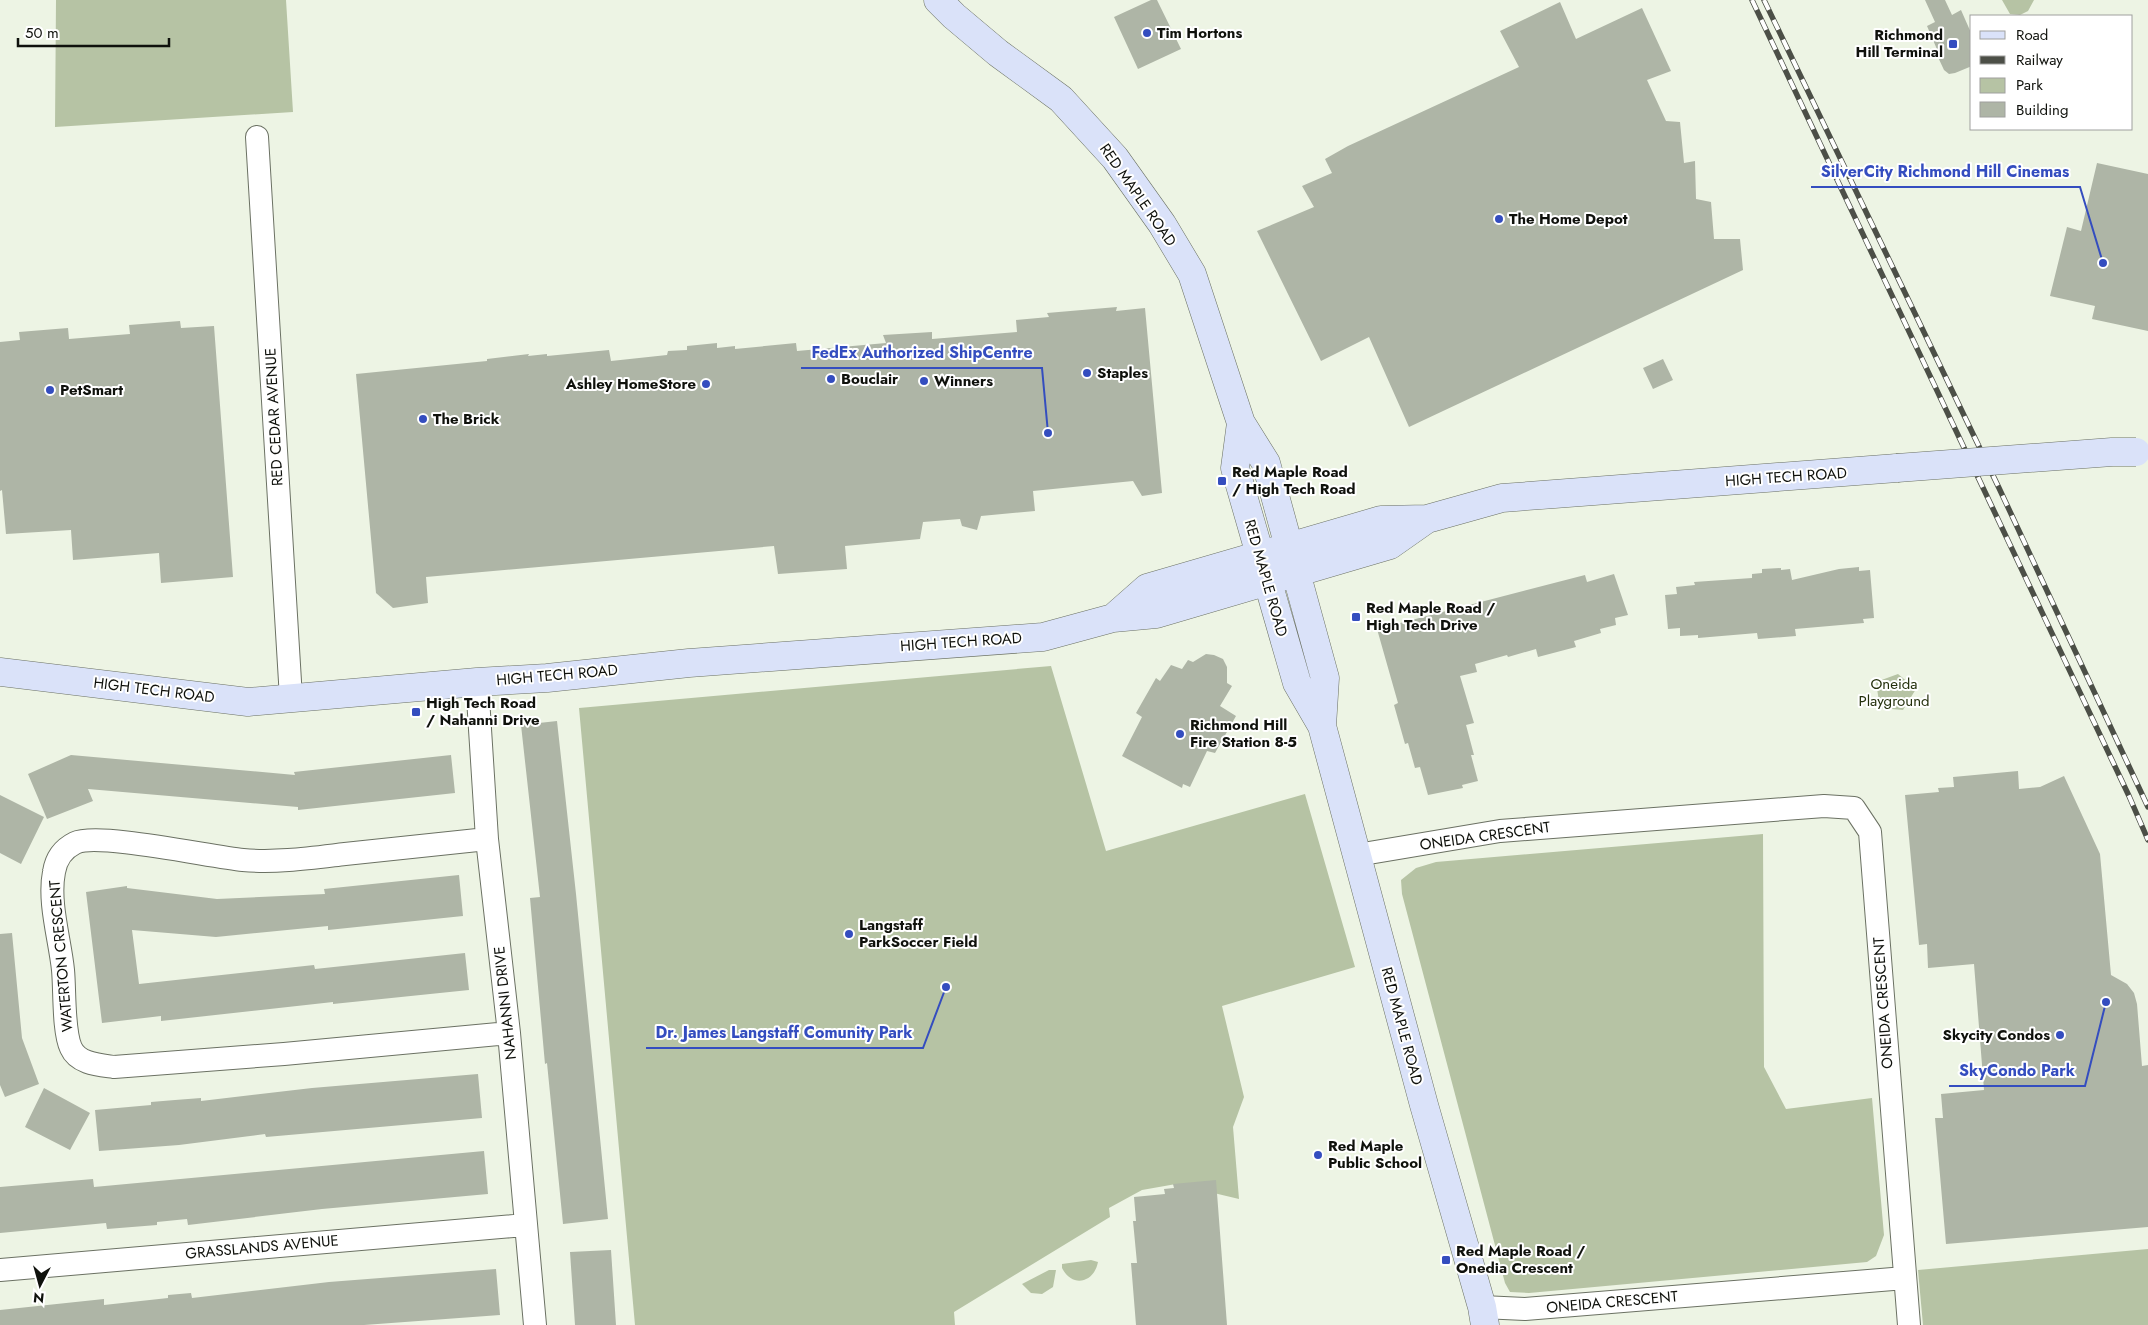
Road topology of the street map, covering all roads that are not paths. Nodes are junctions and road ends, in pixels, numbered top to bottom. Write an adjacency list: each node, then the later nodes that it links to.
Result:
1 (938, 0): 3 (street, RED MAPLE ROAD)
2 (257, 137): 13 (street, RED CEDAR AVENUE)
3 (1240, 423): 6 (street, RED MAPLE ROAD); 7 (street, RED MAPLE ROAD)
4 (2142, 452): 5 (street, HIGH TECH ROAD, bridge)
5 (1427, 519): 6 (street, HIGH TECH ROAD); 8 (street, HIGH TECH ROAD)
6 (1289, 545): 7 (street, HIGH TECH ROAD); 8 (street, RED MAPLE ROAD)
7 (1261, 554): 9 (street, RED MAPLE ROAD); 10 (street, HIGH TECH ROAD)
8 (1295, 573): 9 (street, HIGH TECH ROAD); 14 (street, RED MAPLE ROAD)
9 (1266, 582): 10 (street, HIGH TECH ROAD); 14 (street, RED MAPLE ROAD)
10 (1113, 618): 12 (street, HIGH TECH ROAD)
11 (0, 672): 13 (street, HIGH TECH ROAD)
12 (477, 682): 13 (street, HIGH TECH ROAD); 15 (street, NAHANNI DRIVE)
13 (291, 698)
14 (1322, 726): 16 (street, RED MAPLE ROAD)
15 (488, 839): 17 (street, NAHANNI DRIVE); 17 (street, WATERTON CRESCENT)
16 (1357, 856): 20 (street, ONEIDA CRESCENT); 21 (street, RED MAPLE ROAD)
17 (509, 1033): 18 (street, NAHANNI DRIVE)
18 (525, 1225): 19 (street, GRASSLANDS AVENUE); 22 (street, NAHANNI DRIVE)
19 (0, 1270)
20 (1905, 1278): 21 (street, ONEIDA CRESCENT); 23 (street)
21 (1484, 1316)
22 (535, 1325)
23 (1909, 1325)

